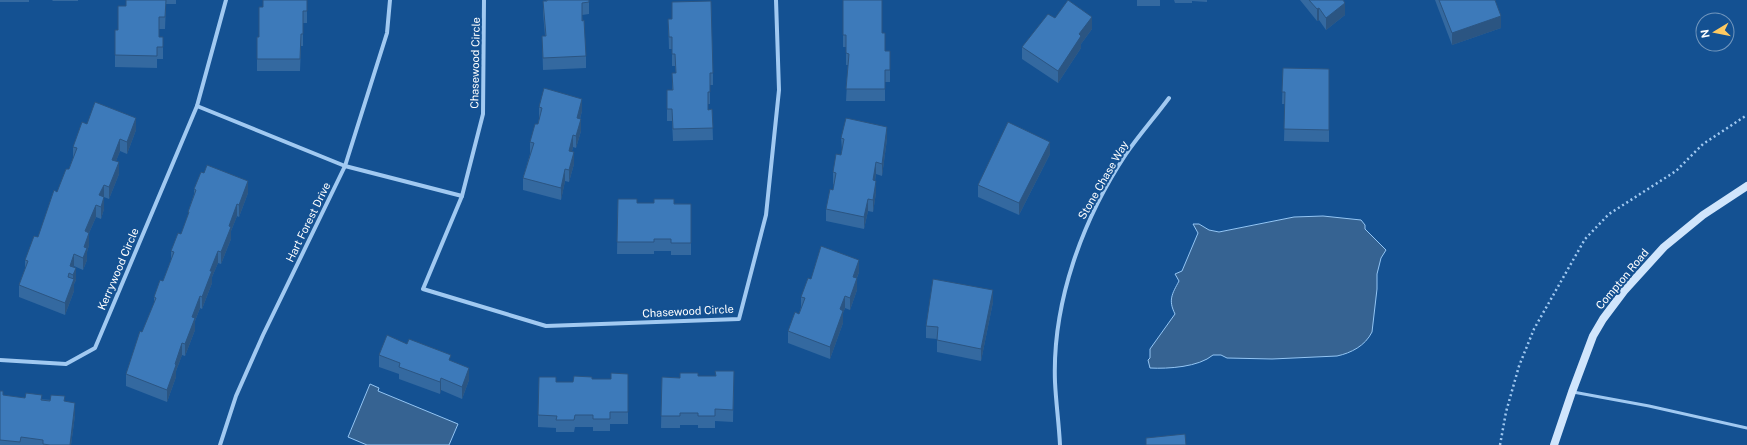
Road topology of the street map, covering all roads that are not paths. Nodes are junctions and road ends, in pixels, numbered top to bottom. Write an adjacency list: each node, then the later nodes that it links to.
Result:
1 (226, 0): 6 (street, Kerrywood Circle)
2 (390, 0): 7 (street, Hart Forest Drive)
3 (484, 0): 9 (street, Chasewood Circle)
4 (776, 0): 9 (street, Chasewood Circle)
5 (1169, 98): 14 (street, Stone Chase Way)
6 (197, 106): 7 (street); 10 (street, Kerrywood Circle)
7 (345, 166): 9 (street); 13 (street, Hart Forest Drive)
8 (1747, 186): 11 (main road, Compton Road)
9 (462, 196)
10 (0, 360)
11 (1572, 392): 12 (lane); 15 (main road, Compton Road)
12 (1747, 428)
13 (220, 445)
14 (1060, 445)
15 (1554, 445)

